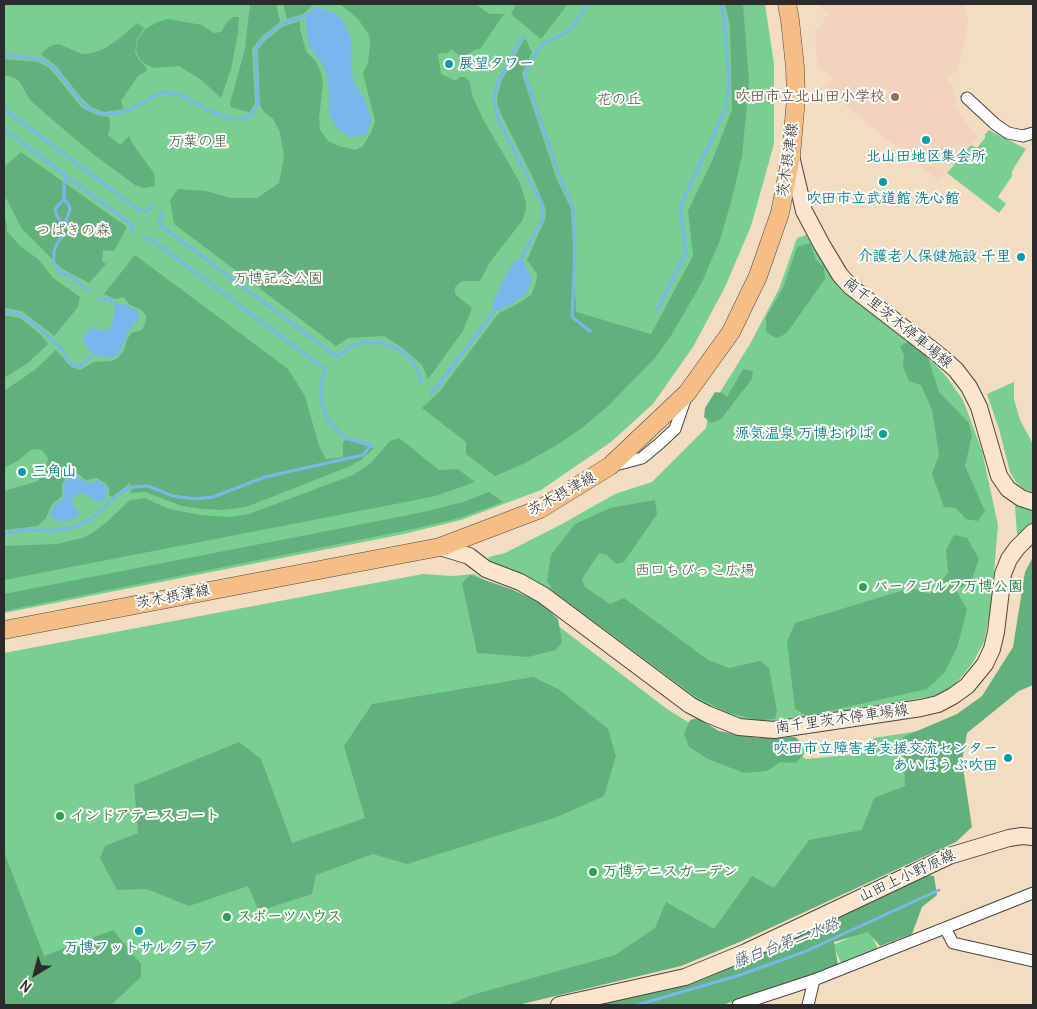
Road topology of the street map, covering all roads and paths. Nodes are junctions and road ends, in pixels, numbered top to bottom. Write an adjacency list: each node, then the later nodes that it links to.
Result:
1 (787, 4): 4 (main road, 茨木摂津線)
2 (967, 98): 3 (street)
3 (1033, 132)
4 (791, 156): 5 (main road, 南千里茨木停車場線); 7 (main road, 茨木摂津線)
5 (1033, 502)
6 (1033, 532): 7 (main road, 南千里茨木停車場線)
7 (440, 547): 8 (main road, 茨木摂津線)
8 (4, 630)
9 (1033, 837): 14 (main road, 山田上小野原線)
10 (1033, 893): 11 (street)
11 (945, 928): 12 (street); 13 (street)
12 (1033, 961)
13 (814, 980): 15 (street); 16 (street)
14 (559, 1005)
15 (738, 1005)
16 (808, 1005)

